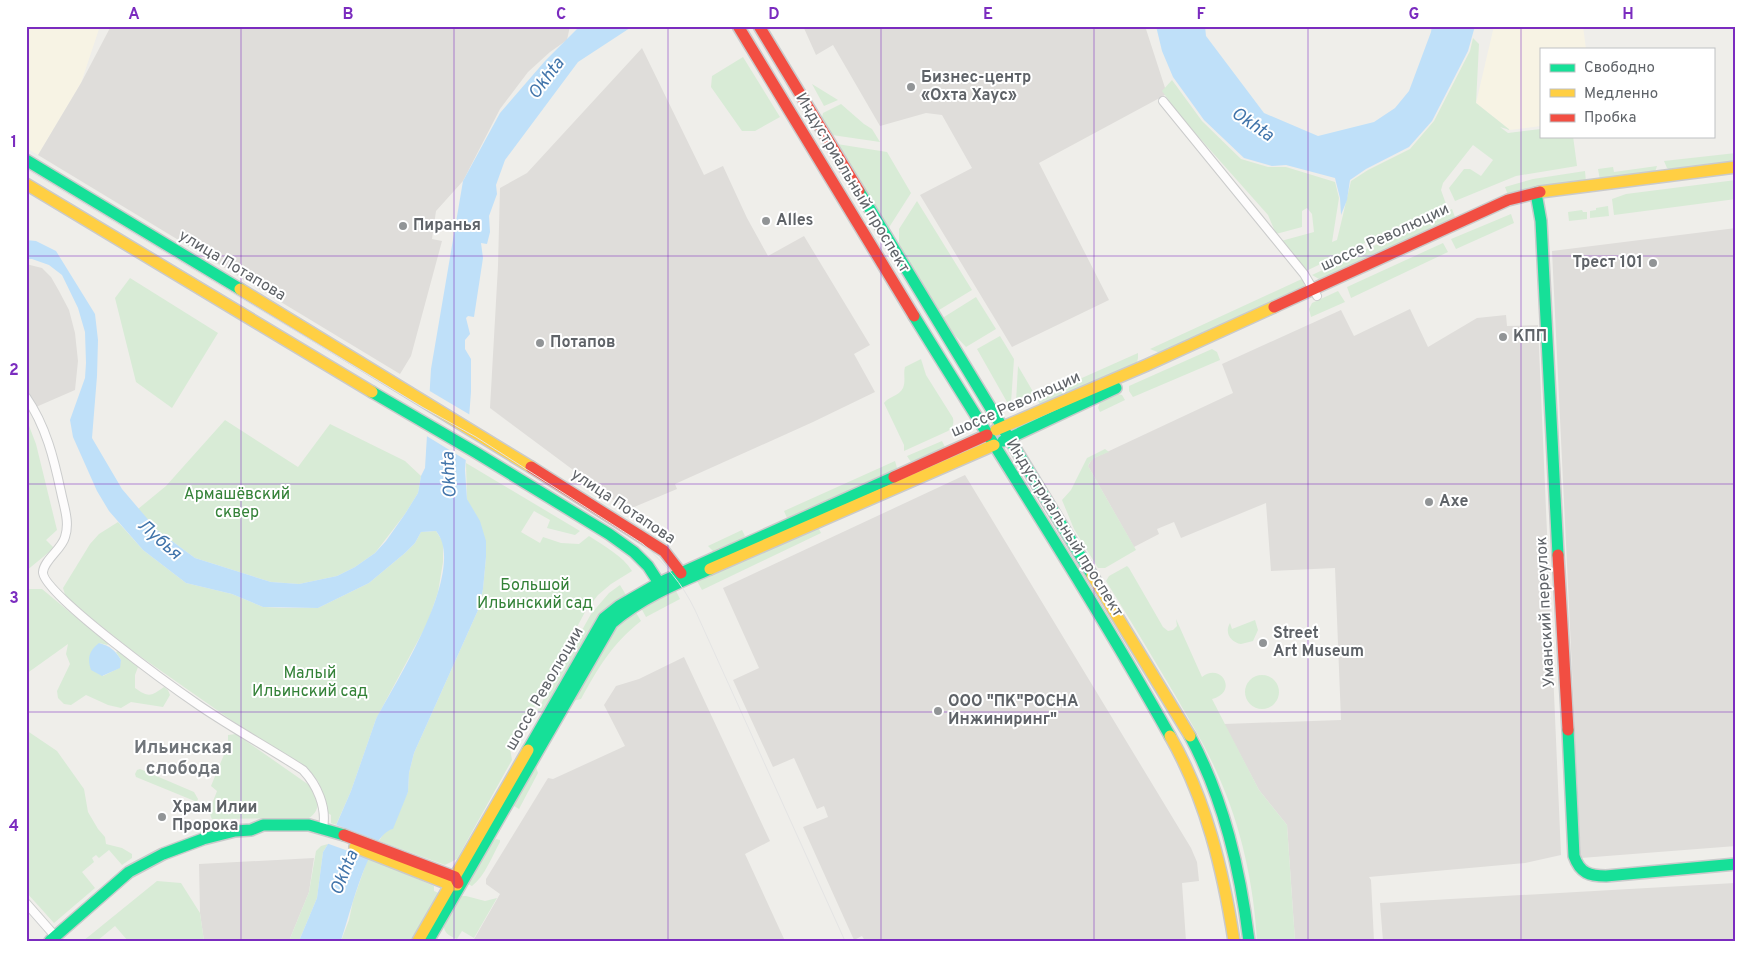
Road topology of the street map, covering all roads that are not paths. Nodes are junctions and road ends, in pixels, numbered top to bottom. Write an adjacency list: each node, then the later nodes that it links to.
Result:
1 (738, 26): 12 (main road, Индустриальный проспект)
2 (759, 26): 11 (main road, Индустриальный проспект)
3 (1163, 101): 9 (street)
4 (26, 160): 15 (main road, улица Потапова)
5 (1736, 167): 8 (main road, шоссе Революции)
6 (1736, 176): 8 (main road, шоссе Революции)
7 (26, 184): 16 (main road, улица Потапова)
8 (1537, 197): 9 (main road, шоссе Революции); 19 (main road, Уманский переулок)
9 (1316, 292): 11 (main road, шоссе Революции); 13 (main road, шоссе Революции)
10 (26, 397): 18 (street)
11 (1003, 427): 12 (main road, шоссе Революции); 13 (main road, Индустриальный проспект)
12 (987, 435): 14 (main road, Индустриальный проспект); 15 (main road, шоссе Революции)
13 (1010, 438): 14 (main road, шоссе Революции); 26 (main road, Индустриальный проспект)
14 (994, 445): 17 (main road, шоссе Революции); 25 (main road, Индустриальный проспект)
15 (681, 572): 16 (main road, шоссе Революции); 17 (main road)
16 (659, 582): 17 (main road); 20 (main road, шоссе Революции)
17 (675, 585): 20 (main road, шоссе Революции)
18 (327, 831): 20 (main road); 22 (main road)
19 (1736, 864)
20 (455, 882): 23 (main road); 24 (main road)
21 (26, 903): 22 (street)
22 (52, 938)
23 (418, 941)
24 (428, 941)
25 (1234, 941)
26 (1249, 941)

